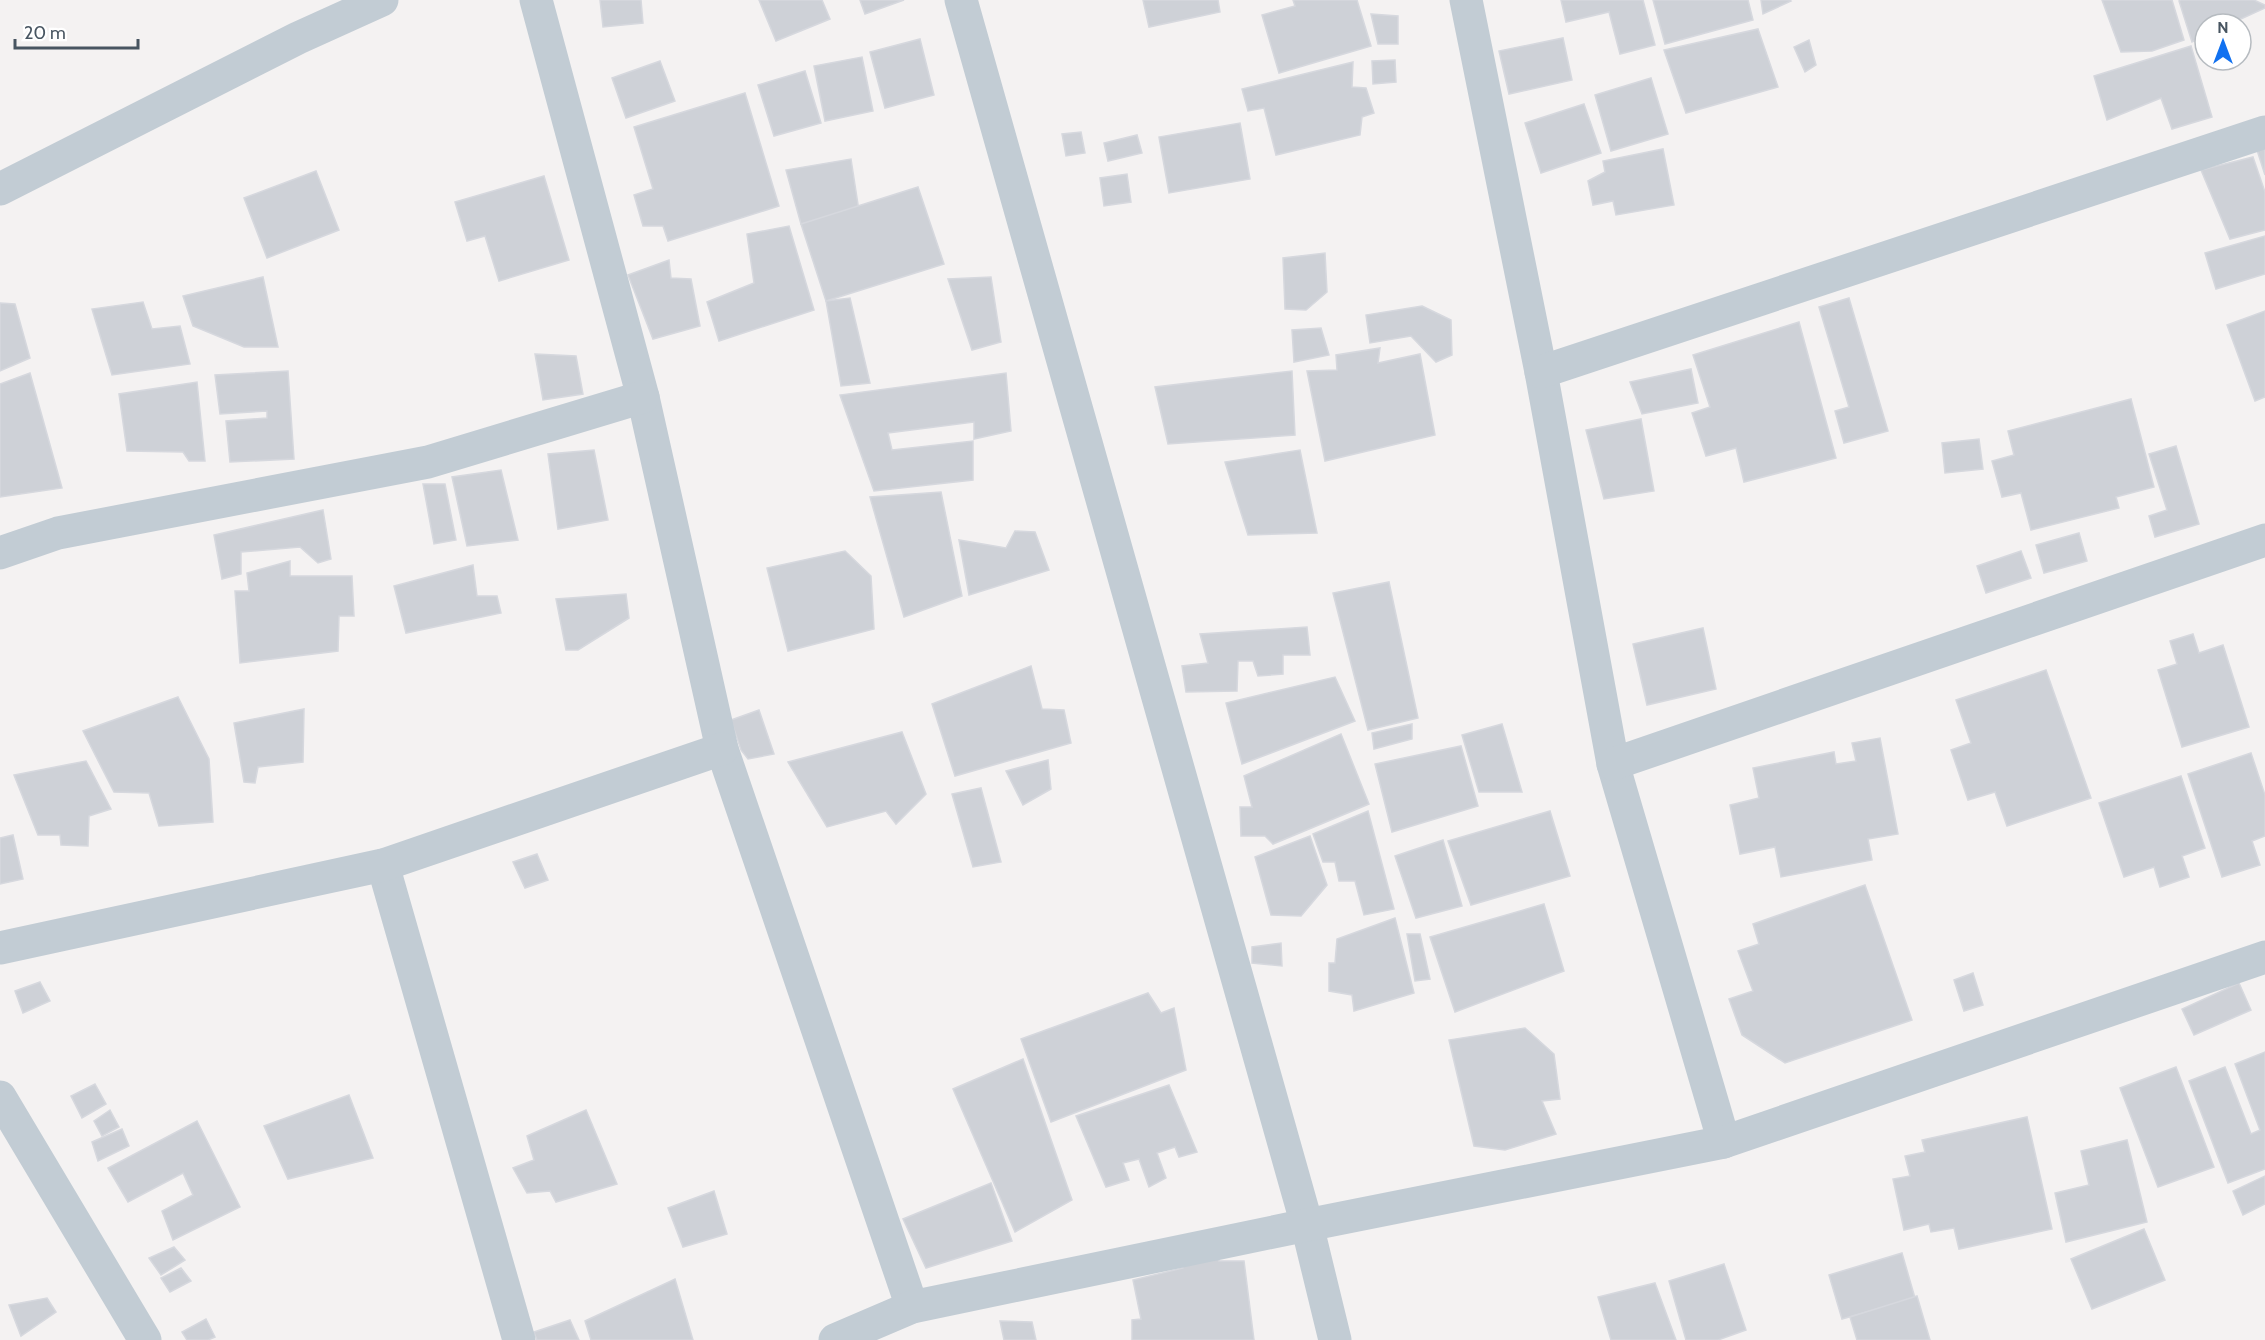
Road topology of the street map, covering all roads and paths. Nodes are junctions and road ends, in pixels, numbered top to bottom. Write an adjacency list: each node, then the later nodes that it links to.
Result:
1 (382, 0): 6 (street)
2 (536, 0): 8 (street)
3 (960, 0): 18 (street)
4 (1466, 0): 7 (street)
5 (2265, 132): 7 (street)
6 (0, 189)
7 (1541, 372): 12 (street)
8 (643, 397): 10 (street); 11 (street)
9 (2265, 540): 12 (street)
10 (0, 553)
11 (722, 749): 13 (street); 19 (street)
12 (1613, 764): 17 (street)
13 (384, 865): 14 (street); 21 (street)
14 (0, 948)
15 (2265, 957): 17 (street)
16 (0, 1096): 20 (street)
17 (1724, 1142): 18 (street)
18 (1307, 1225): 19 (street); 23 (street)
19 (912, 1307): 22 (street)
20 (145, 1340)
21 (519, 1340)
22 (835, 1340)
23 (1335, 1340)

